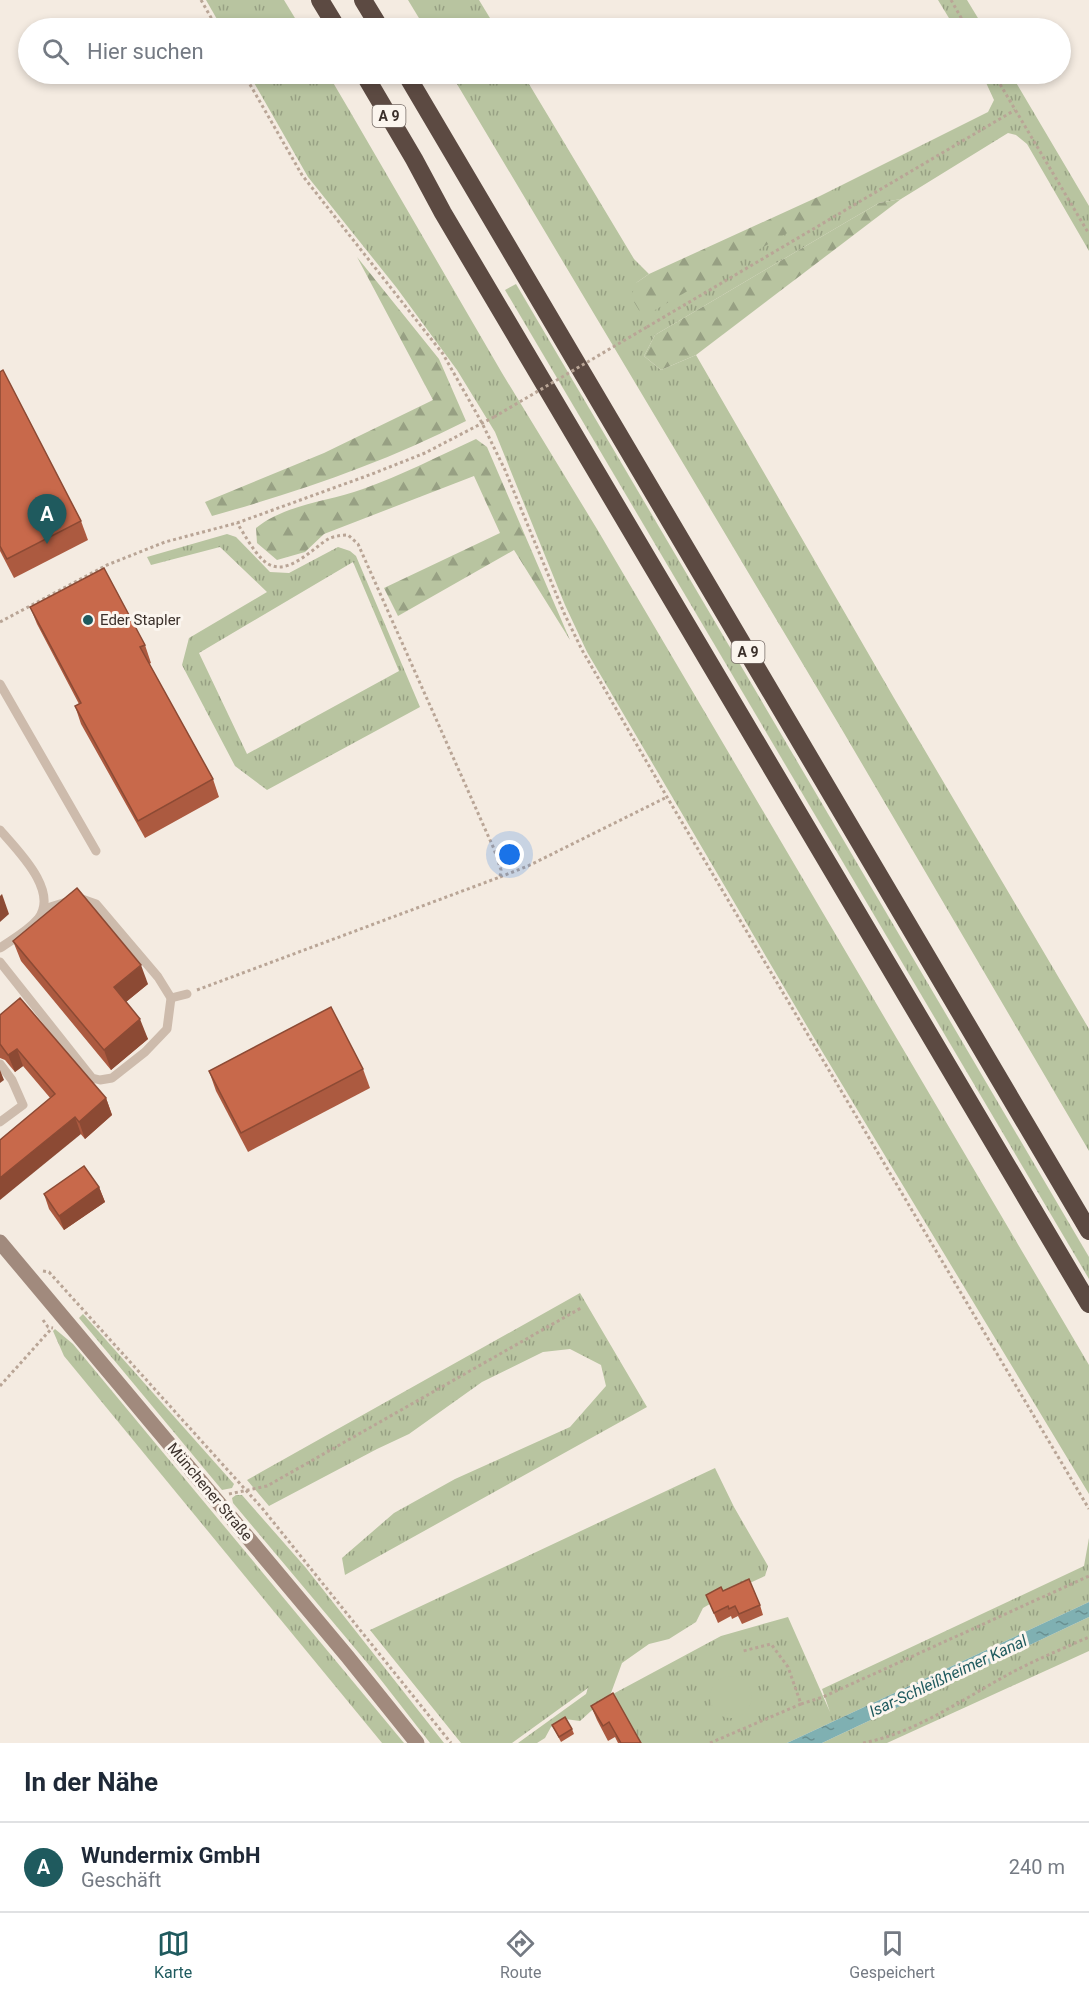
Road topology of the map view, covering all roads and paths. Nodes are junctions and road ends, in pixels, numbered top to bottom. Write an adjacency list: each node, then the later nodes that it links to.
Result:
1 (201, 0): 5 (path)
2 (320, 0): 6 (highway)
3 (951, 0): 8 (path)
4 (366, 3): 7 (highway)
5 (211, 18)
6 (331, 18)
7 (374, 18)
8 (961, 18)
9 (250, 84): 15 (path)
10 (370, 84): 33 (highway, A 9)
11 (412, 84): 30 (highway, A 9)
12 (1000, 84): 13 (path)
13 (1015, 110): 14 (path); 15 (path, bridge)
14 (1089, 234)
15 (482, 423): 16 (path); 19 (path)
16 (237, 523): 17 (path); 22 (path)
17 (0, 622)
18 (0, 684): 21 (lane)
19 (667, 797): 22 (path); 39 (path)
20 (0, 830): 23 (lane)
21 (96, 851)
22 (500, 877): 26 (path)
23 (44, 909): 24 (lane); 27 (lane)
24 (0, 948)
25 (0, 962): 27 (lane)
26 (188, 994): 27 (lane)
27 (171, 998)
28 (0, 1064): 29 (lane)
29 (0, 1122)
30 (1089, 1231)
31 (0, 1242): 35 (main road, Münchener Straße)
32 (49, 1272): 37 (path)
33 (1089, 1304)
34 (581, 1308): 37 (path)
35 (62, 1314): 36 (path); 38 (main road, Münchener Straße)
36 (0, 1386)
37 (245, 1490): 38 (path); 45 (path)
38 (218, 1502): 44 (main road, Münchener Straße)
39 (1089, 1509)
40 (1089, 1576): 43 (path)
41 (1089, 1637): 47 (path)
42 (743, 1651): 43 (path)
43 (801, 1704): 46 (path)
44 (417, 1743)
45 (451, 1743)
46 (710, 1743)
47 (863, 1743)

